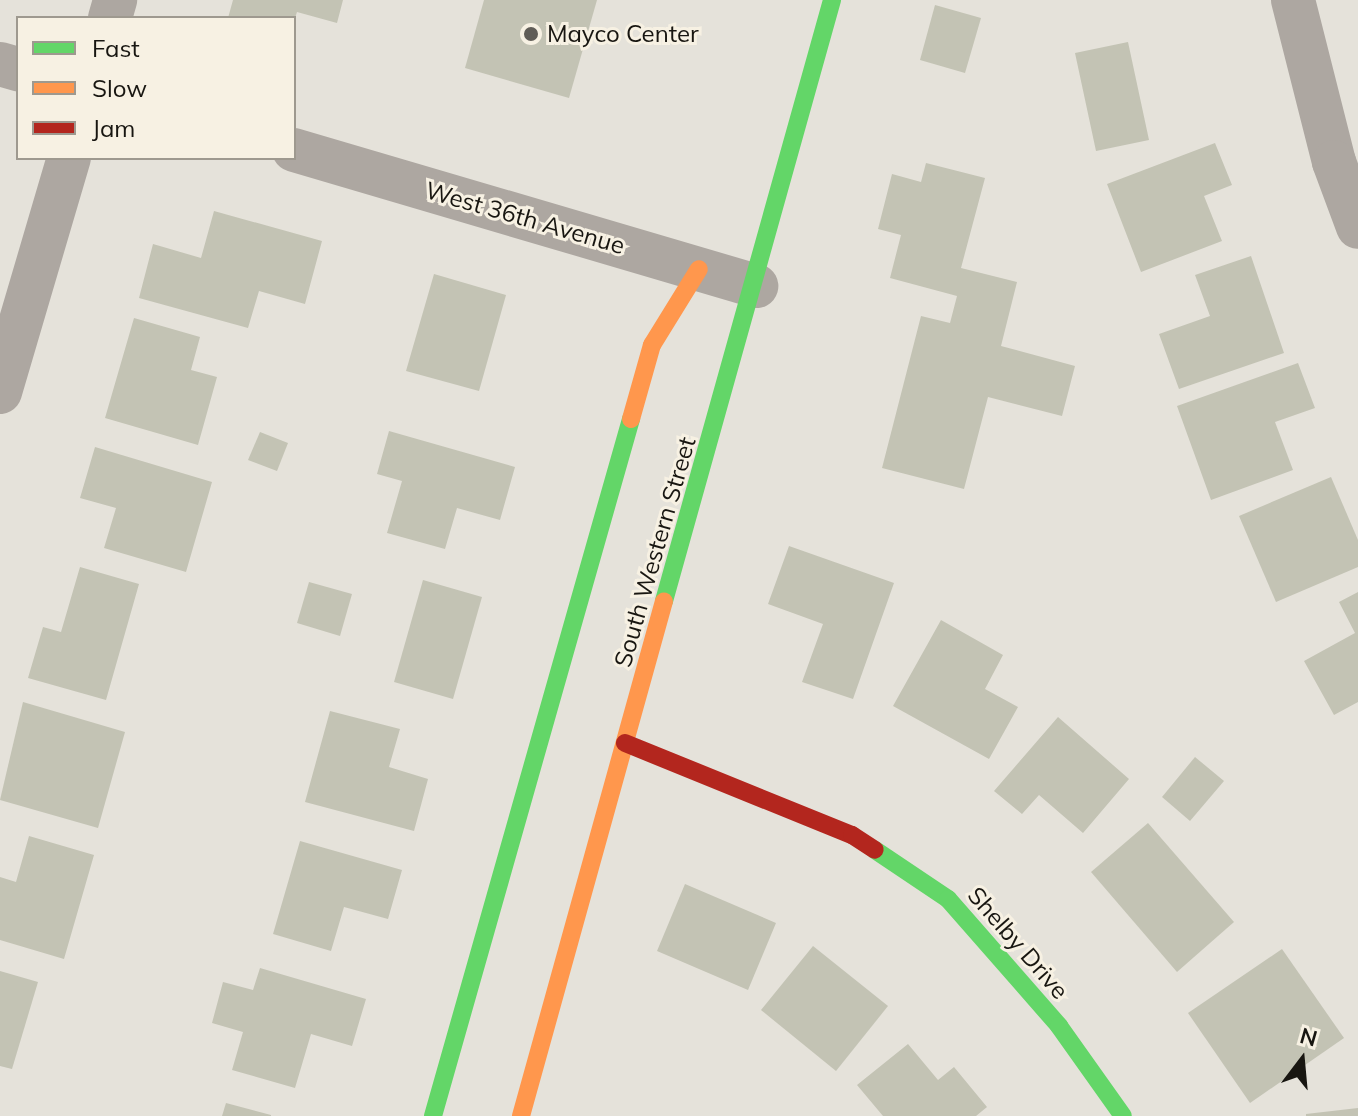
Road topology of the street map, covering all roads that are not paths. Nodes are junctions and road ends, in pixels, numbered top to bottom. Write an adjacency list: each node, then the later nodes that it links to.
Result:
1 (832, 0): 7 (street, South Western Street)
2 (1293, 0): 5 (street)
3 (296, 151): 6 (street, West 36th Avenue)
4 (68, 160): 8 (street)
5 (1358, 227)
6 (699, 269): 7 (street, West 36th Avenue); 10 (street)
7 (756, 286): 9 (street, South Western Street)
8 (0, 392)
9 (625, 743): 11 (street, South Western Street); 12 (street, Shelby Drive)
10 (433, 1116)
11 (521, 1116)
12 (1123, 1116)

